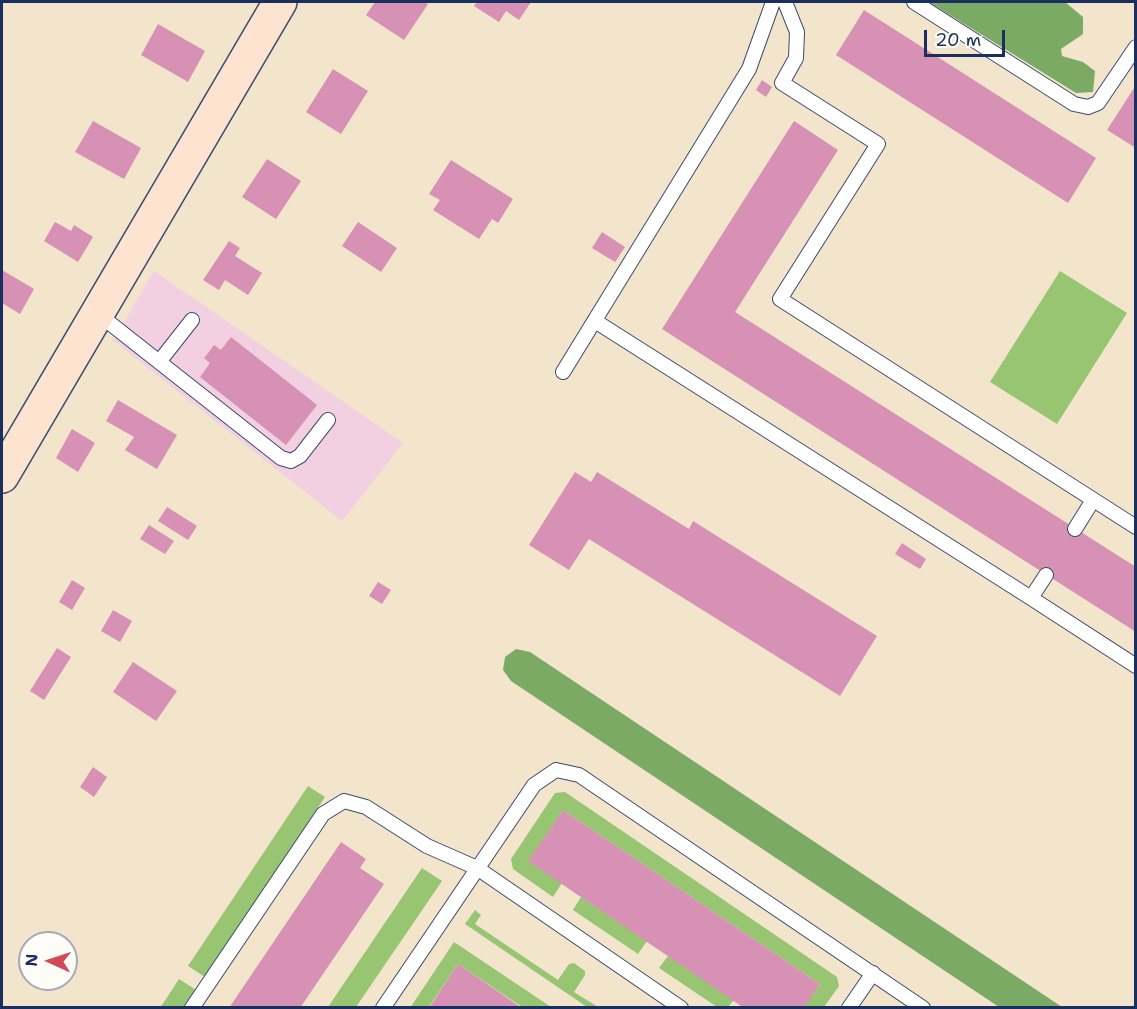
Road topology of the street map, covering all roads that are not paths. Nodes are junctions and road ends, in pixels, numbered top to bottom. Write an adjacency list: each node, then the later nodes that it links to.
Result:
1 (280, 2): 6 (main road)
2 (773, 2): 8 (lane)
3 (785, 2): 13 (lane)
4 (914, 2): 5 (lane)
5 (1135, 49)
6 (97, 313): 9 (lane); 12 (main road)
7 (192, 320): 9 (lane)
8 (595, 321): 10 (lane); 17 (lane)
9 (159, 362): 11 (lane)
10 (563, 372)
11 (328, 420)
12 (2, 476)
13 (1093, 500): 14 (lane); 15 (lane)
14 (1136, 527)
15 (1075, 529)
16 (1046, 575): 17 (lane)
17 (1031, 598): 18 (lane)
18 (1136, 666)
19 (477, 868): 20 (lane); 21 (lane); 22 (lane); 23 (lane)
20 (873, 973): 24 (lane); 25 (lane)
21 (192, 1008)
22 (383, 1008)
23 (681, 1008)
24 (849, 1008)
25 (923, 1008)

